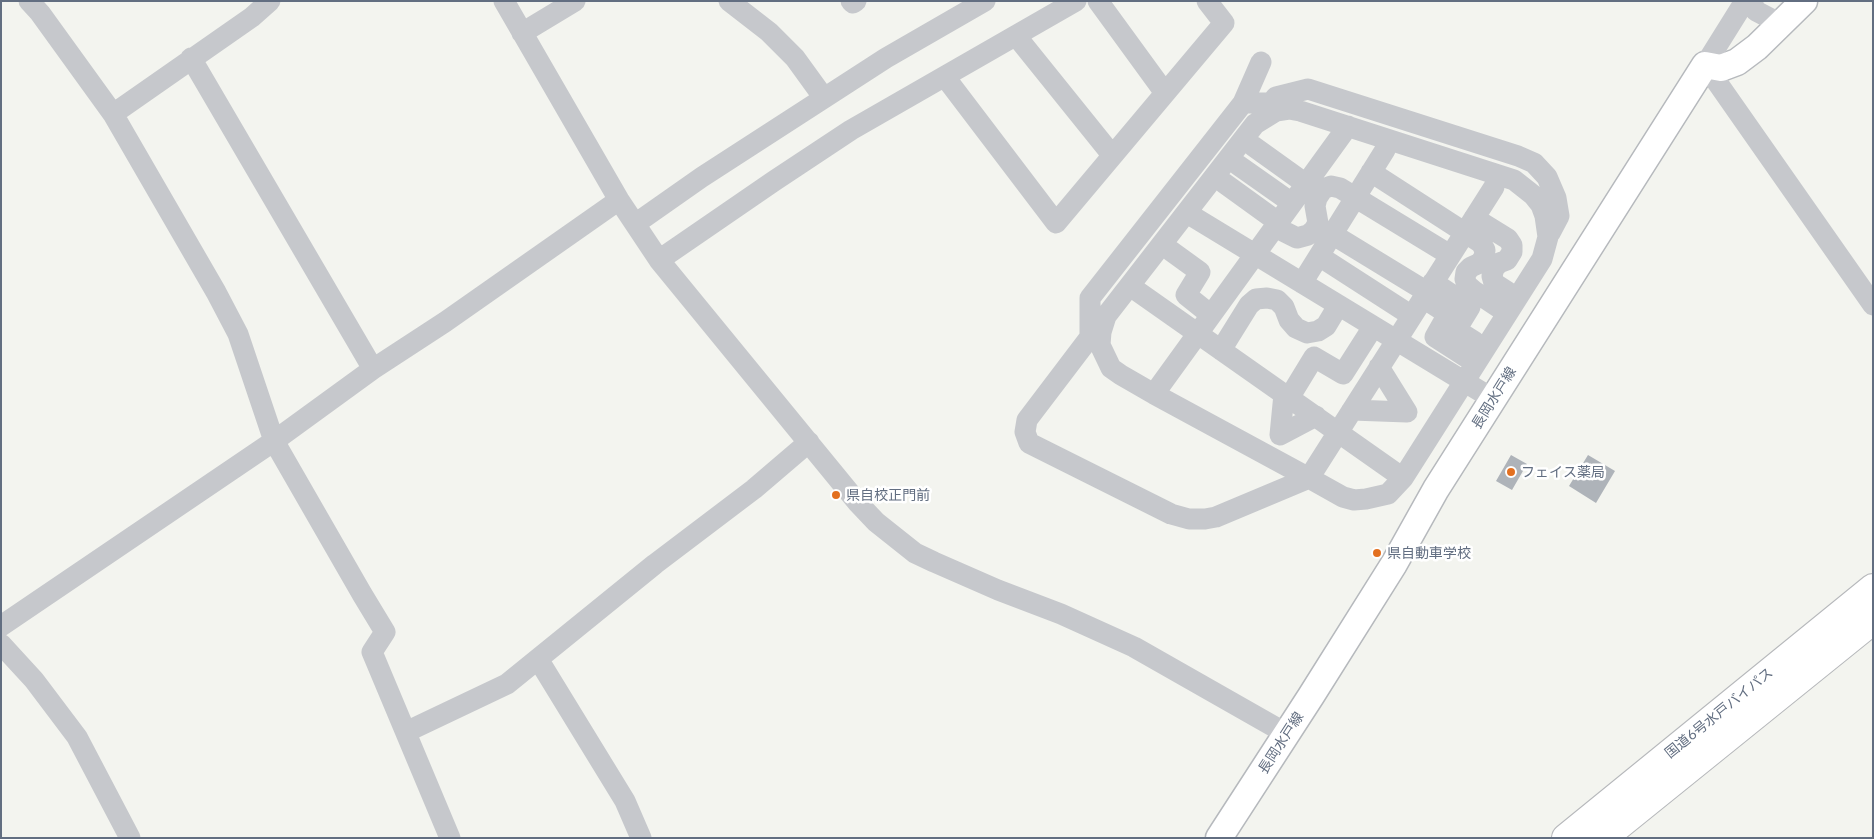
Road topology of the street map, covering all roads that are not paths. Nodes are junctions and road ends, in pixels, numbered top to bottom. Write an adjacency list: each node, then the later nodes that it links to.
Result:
1 (28, 1): 26 (street)
2 (270, 1): 18 (street)
3 (504, 1): 16 (street)
4 (575, 1): 16 (street)
5 (729, 1): 23 (street)
6 (851, 1): 7 (street)
7 (856, 1)
8 (985, 1): 23 (street)
9 (1076, 1): 17 (street)
10 (1098, 1): 22 (street)
11 (1207, 1): 22 (street)
12 (1745, 1): 20 (street)
13 (1751, 1): 15 (street)
14 (1804, 1): 15 (main road)
15 (1781, 24): 20 (main road)
16 (522, 33): 38 (street)
17 (1017, 37): 21 (street); 31 (street)
18 (191, 58): 26 (street); 67 (street)
19 (1261, 62): 25 (street)
20 (1705, 64): 55 (street); 71 (main road, 長岡水戸線)
21 (945, 77): 31 (street); 50 (street)
22 (1165, 92): 31 (street)
23 (824, 98): 41 (street)
24 (1273, 100): 25 (street); 27 (street); 45 (street)
25 (1243, 103): 62 (street)
26 (113, 114): 75 (street)
27 (1255, 124): 28 (street); 40 (street)
28 (1344, 131): 29 (street); 30 (street); 35 (street); 45 (street)
29 (1252, 146): 32 (street); 35 (street)
30 (1385, 150): 33 (street); 36 (street)
31 (1112, 155)
32 (1238, 164): 34 (street); 39 (street)
33 (1371, 172): 37 (street); 43 (street)
34 (1224, 183): 40 (street); 42 (street)
35 (1306, 184): 39 (street)
36 (1494, 187): 43 (street); 54 (street)
37 (1356, 196): 42 (street); 44 (street); 49 (street)
38 (619, 200): 41 (street); 67 (street)
39 (1292, 203): 42 (street)
40 (1191, 216): 46 (street); 47 (street); 52 (street)
41 (635, 224): 50 (street)
42 (1277, 224): 47 (street)
43 (1469, 226): 49 (street); 54 (street)
44 (1332, 234): 48 (street); 53 (street)
45 (1548, 238): 68 (street)
46 (1171, 251): 52 (street); 57 (street)
47 (1255, 255): 51 (street); 57 (street)
48 (1319, 256): 51 (street); 59 (street)
49 (1450, 256): 53 (street)
50 (659, 260): 76 (street)
51 (1302, 283): 56 (street)
52 (1135, 289): 58 (street); 61 (street); 69 (street)
53 (1428, 291): 59 (street); 65 (street)
54 (1503, 299): 65 (street)
55 (1873, 305)
56 (1338, 306): 60 (street); 64 (street)
57 (1211, 315): 61 (street)
58 (1106, 316): 62 (street); 69 (street)
59 (1412, 316): 63 (street)
60 (1373, 327): 63 (street); 70 (street)
61 (1198, 333): 64 (street); 69 (street)
62 (1090, 336): 77 (street)
63 (1396, 341): 66 (street); 68 (street)
64 (1221, 350): 70 (street)
65 (1470, 350): 68 (street)
66 (1379, 367): 72 (street); 72 (street)
67 (373, 369): 75 (street)
68 (1459, 379): 71 (street); 78 (street)
69 (1158, 389): 77 (street)
70 (1286, 396): 73 (street); 73 (street)
71 (1493, 399): 85 (main road, 長岡水戸線)
72 (1352, 410): 74 (street)
73 (1316, 416): 74 (street)
74 (1338, 432): 77 (street); 78 (street)
75 (274, 441): 81 (street); 84 (street)
76 (809, 442): 83 (street); 85 (street)
77 (1312, 473): 78 (street)
78 (1398, 474)
79 (1873, 588): 90 (highway, 国道6号水戸バイパス)
80 (1873, 620): 91 (highway, 国道6号水戸バイパス)
81 (1, 626)
82 (1, 644): 86 (street)
83 (538, 659): 84 (street); 88 (street)
84 (406, 732): 87 (street)
85 (1287, 734): 89 (main road, 長岡水戸線)
86 (130, 838)
87 (450, 838)
88 (641, 838)
89 (1219, 838)
90 (1566, 838)
91 (1603, 838)

